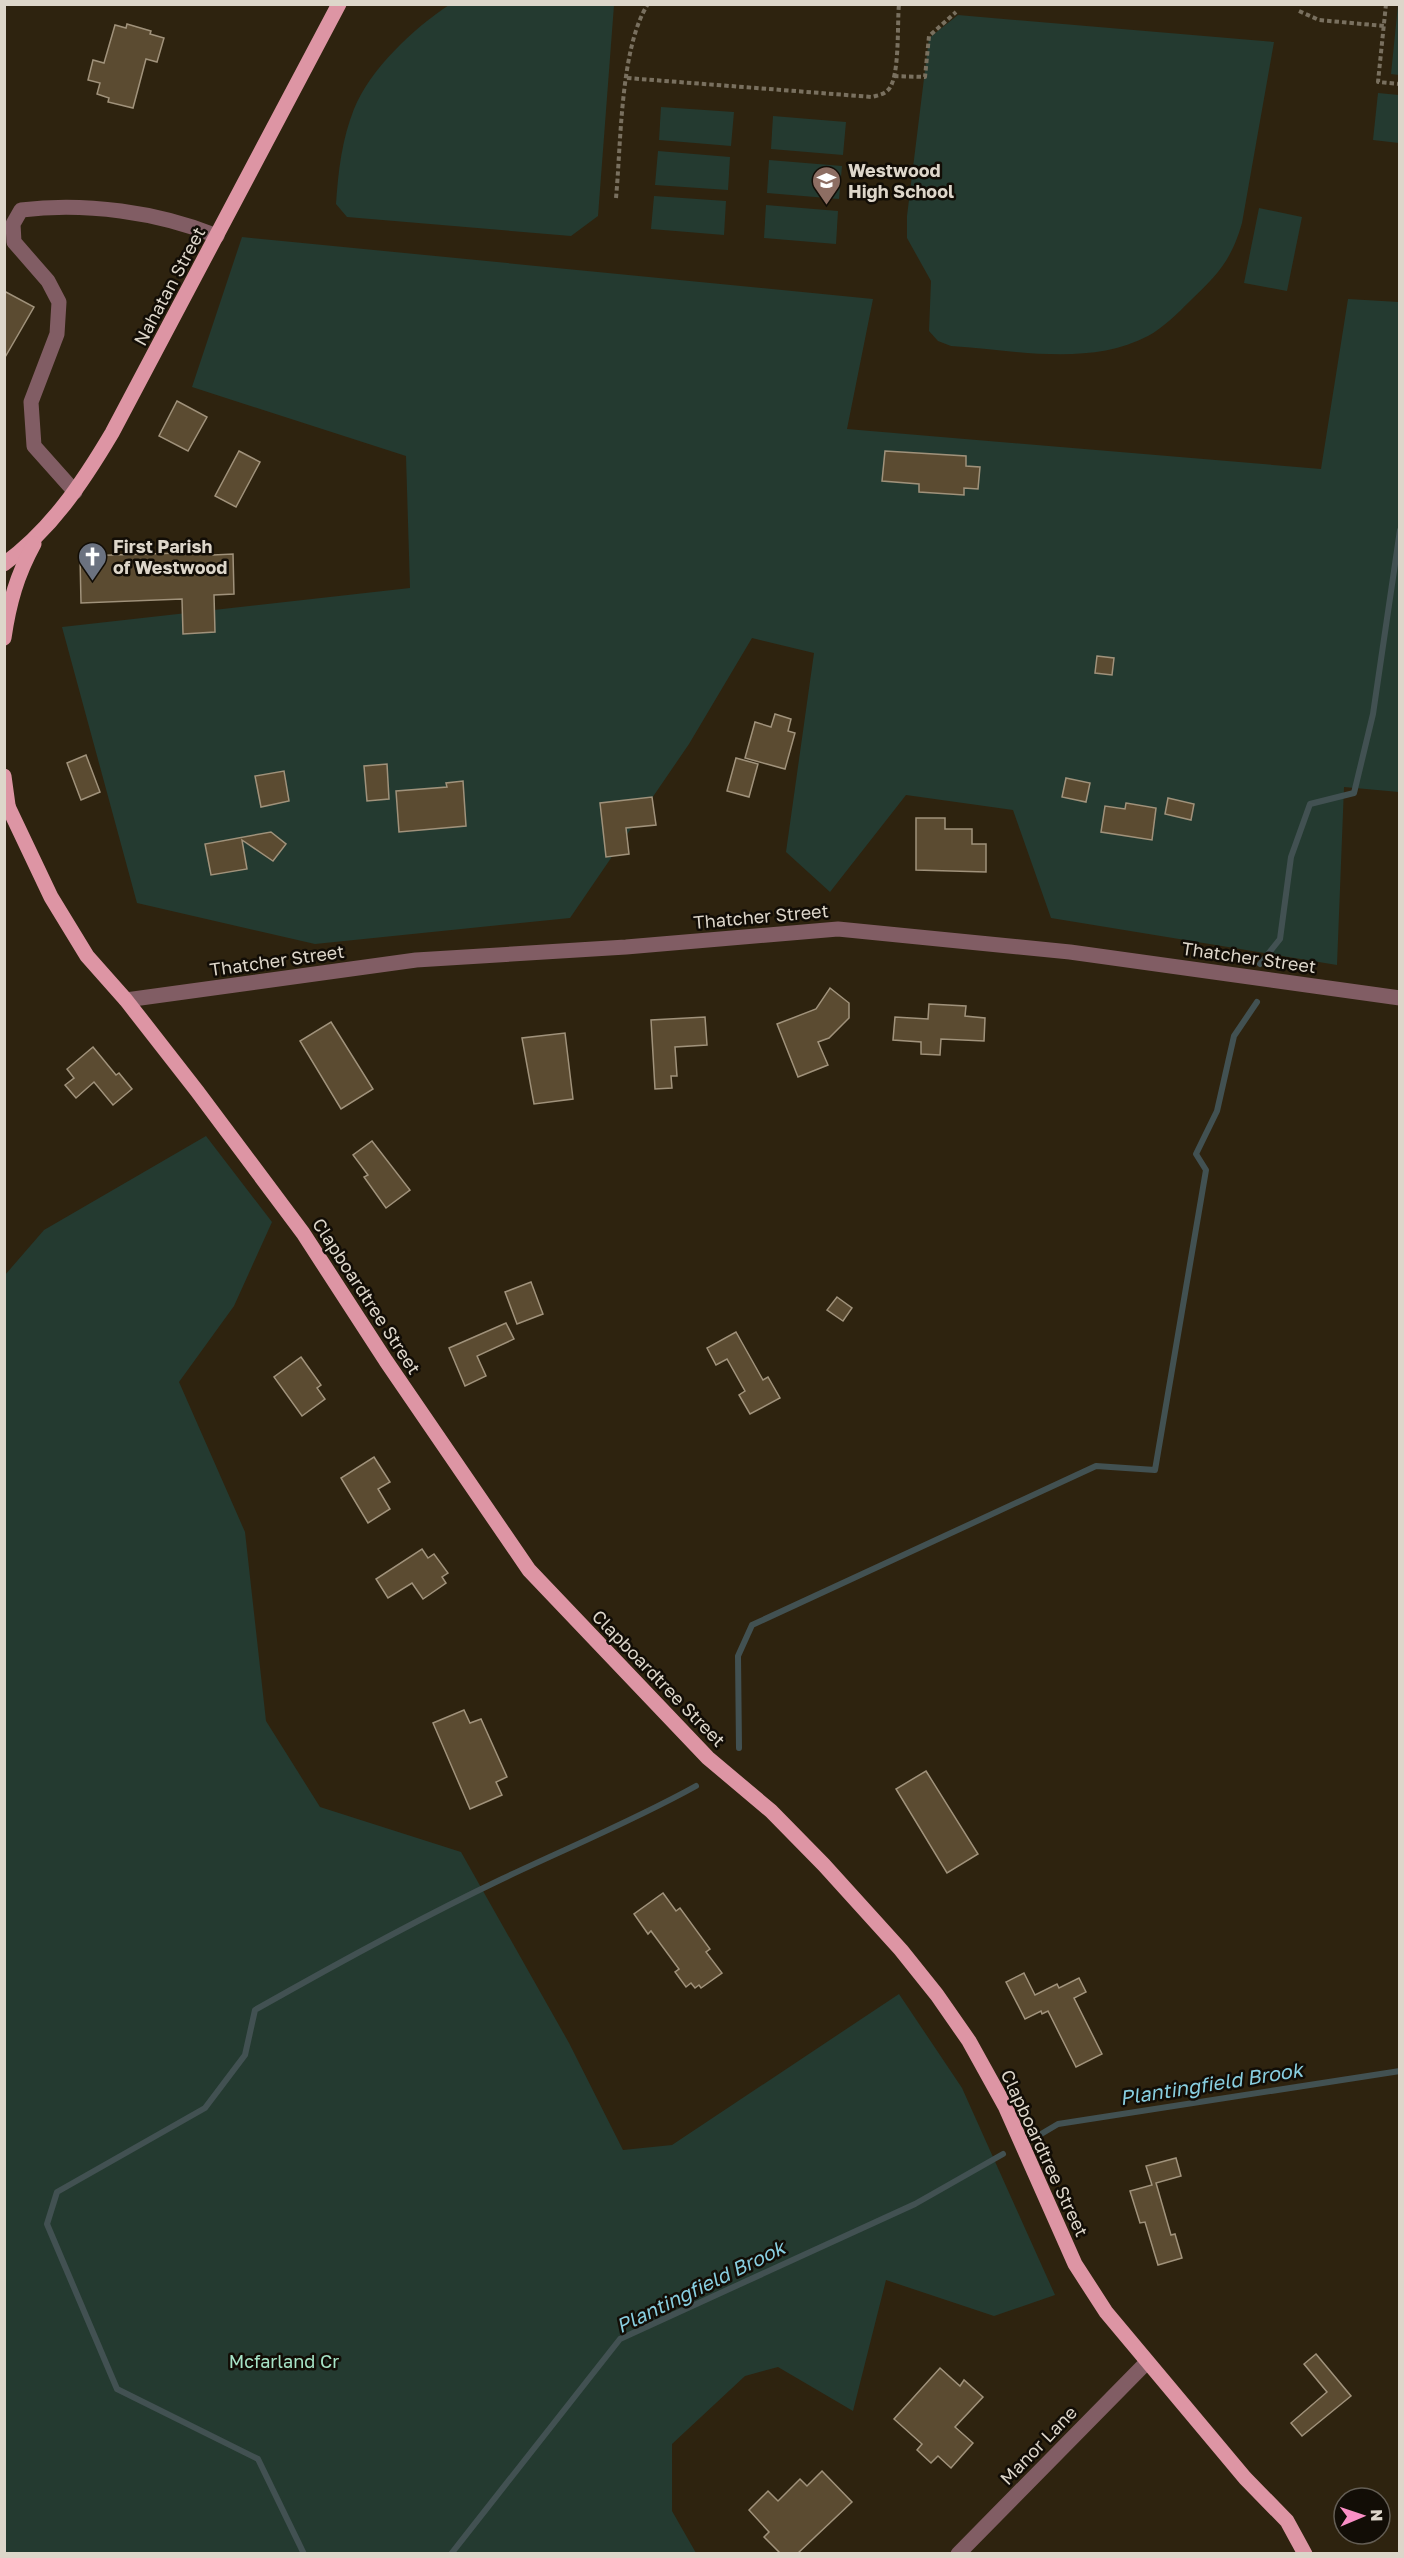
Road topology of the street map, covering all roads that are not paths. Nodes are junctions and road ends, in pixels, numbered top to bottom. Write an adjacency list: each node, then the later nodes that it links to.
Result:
1 (339, 4): 2 (main road, Nahatan Street)
2 (217, 236): 3 (main road, Nahatan Street); 3 (street)
3 (75, 492): 4 (main road, Nahatan Street)
4 (42, 531): 5 (main road, Nahatan Street); 6 (main road)
5 (4, 564)
6 (4, 638)
7 (4, 776): 8 (main road, Clapboardtree Street)
8 (6, 802): 10 (main road, Clapboardtree Street)
9 (1400, 998): 10 (street, Thatcher Street)
10 (126, 1000): 11 (main road, Clapboardtree Street)
11 (1146, 2363): 12 (street, Manor Lane); 13 (main road, Clapboardtree Street)
12 (958, 2553)
13 (1305, 2553)

